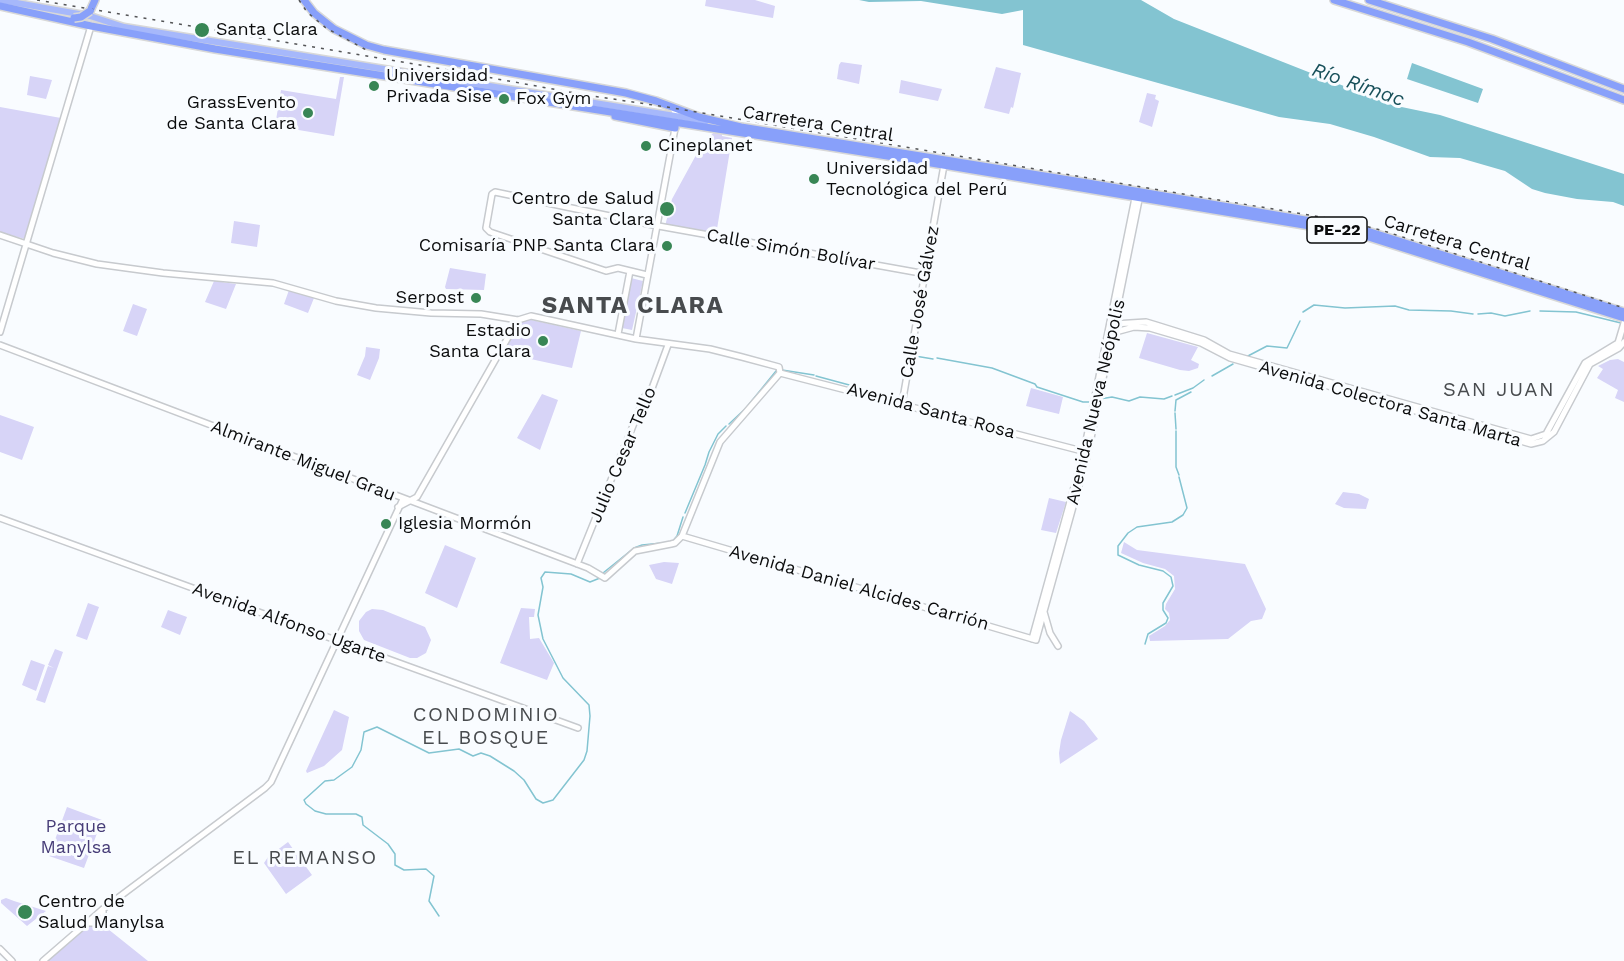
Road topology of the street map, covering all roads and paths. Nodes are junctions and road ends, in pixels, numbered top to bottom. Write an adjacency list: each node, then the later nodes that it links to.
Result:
1 (0, 0): 12 (main road, Carretera Central)
2 (95, 0): 7 (highway, bridge)
3 (304, 0): 11 (highway, PE-22)
4 (1334, 0): 10 (highway)
5 (1369, 0): 9 (highway)
6 (0, 8): 7 (highway, Carretera Central / PE-22)
7 (46, 17): 8 (highway, Carretera Central / PE-22)
8 (91, 26): 12 (highway, Carretera Central / PE-22); 19 (street)
9 (1624, 89)
10 (1624, 100)
11 (672, 108): 12 (street); 13 (highway, PE-22)
12 (676, 122): 13 (main road, Carretera Central); 14 (highway, Carretera Central / PE-22); 17 (street)
13 (741, 127): 14 (highway, Carretera Central / PE-22)
14 (865, 149): 15 (highway, Carretera Central / PE-22); 16 (highway, Carretera Central / PE-22)
15 (944, 165): 16 (highway, Carretera Central / PE-22); 21 (street, Calle José Gálvez)
16 (1138, 194): 23 (highway, Carretera Central / PE-22); 24 (highway, Carretera Central / PE-22); 27 (street, Avenida Nueva Neópolis); 37 (street, Avenida Nueva Neópolis)
17 (656, 226): 20 (street, Calle Simón Bolívar); 21 (street, Calle Simón Bolívar); 22 (street)
18 (0, 235): 19 (street, Avenida Santa Rosa)
19 (26, 243): 25 (street, Avenida Santa Rosa); 28 (street)
20 (630, 271): 22 (street); 30 (street)
21 (926, 274): 36 (street, Calle José Gálvez)
22 (647, 275): 31 (street)
23 (1624, 312)
24 (1624, 318)
25 (518, 320): 30 (street, Avenida Santa Rosa); 39 (street)
26 (1624, 323): 27 (street, Avenida Colectora Santa Marta)
27 (1114, 324): 29 (street, Avenida Nueva Neópolis)
28 (0, 332)
29 (1112, 333): 32 (street, Avenida Colectora Santa Marta); 37 (street, Avenida Nueva Neópolis)
30 (618, 334): 31 (street, Avenida Santa Rosa)
31 (636, 339): 34 (street, Avenida Santa Rosa)
32 (1624, 342)
33 (0, 345): 38 (street, Almirante Miguel Grau)
34 (668, 345): 35 (street, Avenida Santa Rosa); 44 (street, Julio Cesar Tello)
35 (779, 370): 36 (street, Avenida Santa Rosa); 42 (street)
36 (902, 404): 37 (street, Avenida Santa Rosa)
37 (1086, 452): 43 (street, Avenida Nueva Neópolis)
38 (403, 499): 39 (street, Almirante Miguel Grau); 40 (street)
39 (411, 502): 40 (street); 44 (street, Almirante Miguel Grau)
40 (398, 507): 47 (street)
41 (0, 518): 47 (street, Avenida Alfonso Ugarte)
42 (682, 536): 44 (street, Almirante Miguel Grau); 46 (street, Avenida Daniel Alcides Carrión)
43 (1060, 543): 45 (street, Avenida Nueva Neópolis); 46 (street, Avenida Nueva Neópolis)
44 (577, 564)
45 (1044, 610): 46 (street, Avenida Nueva Neópolis); 48 (street)
46 (1034, 639)
47 (337, 641): 49 (street, Avenida Alfonso Ugarte); 50 (street)
48 (1058, 646)
49 (578, 728)
50 (103, 909): 51 (street); 51 (street)
51 (84, 924): 54 (street)
52 (0, 949): 53 (street)
53 (12, 961)
54 (43, 961)

